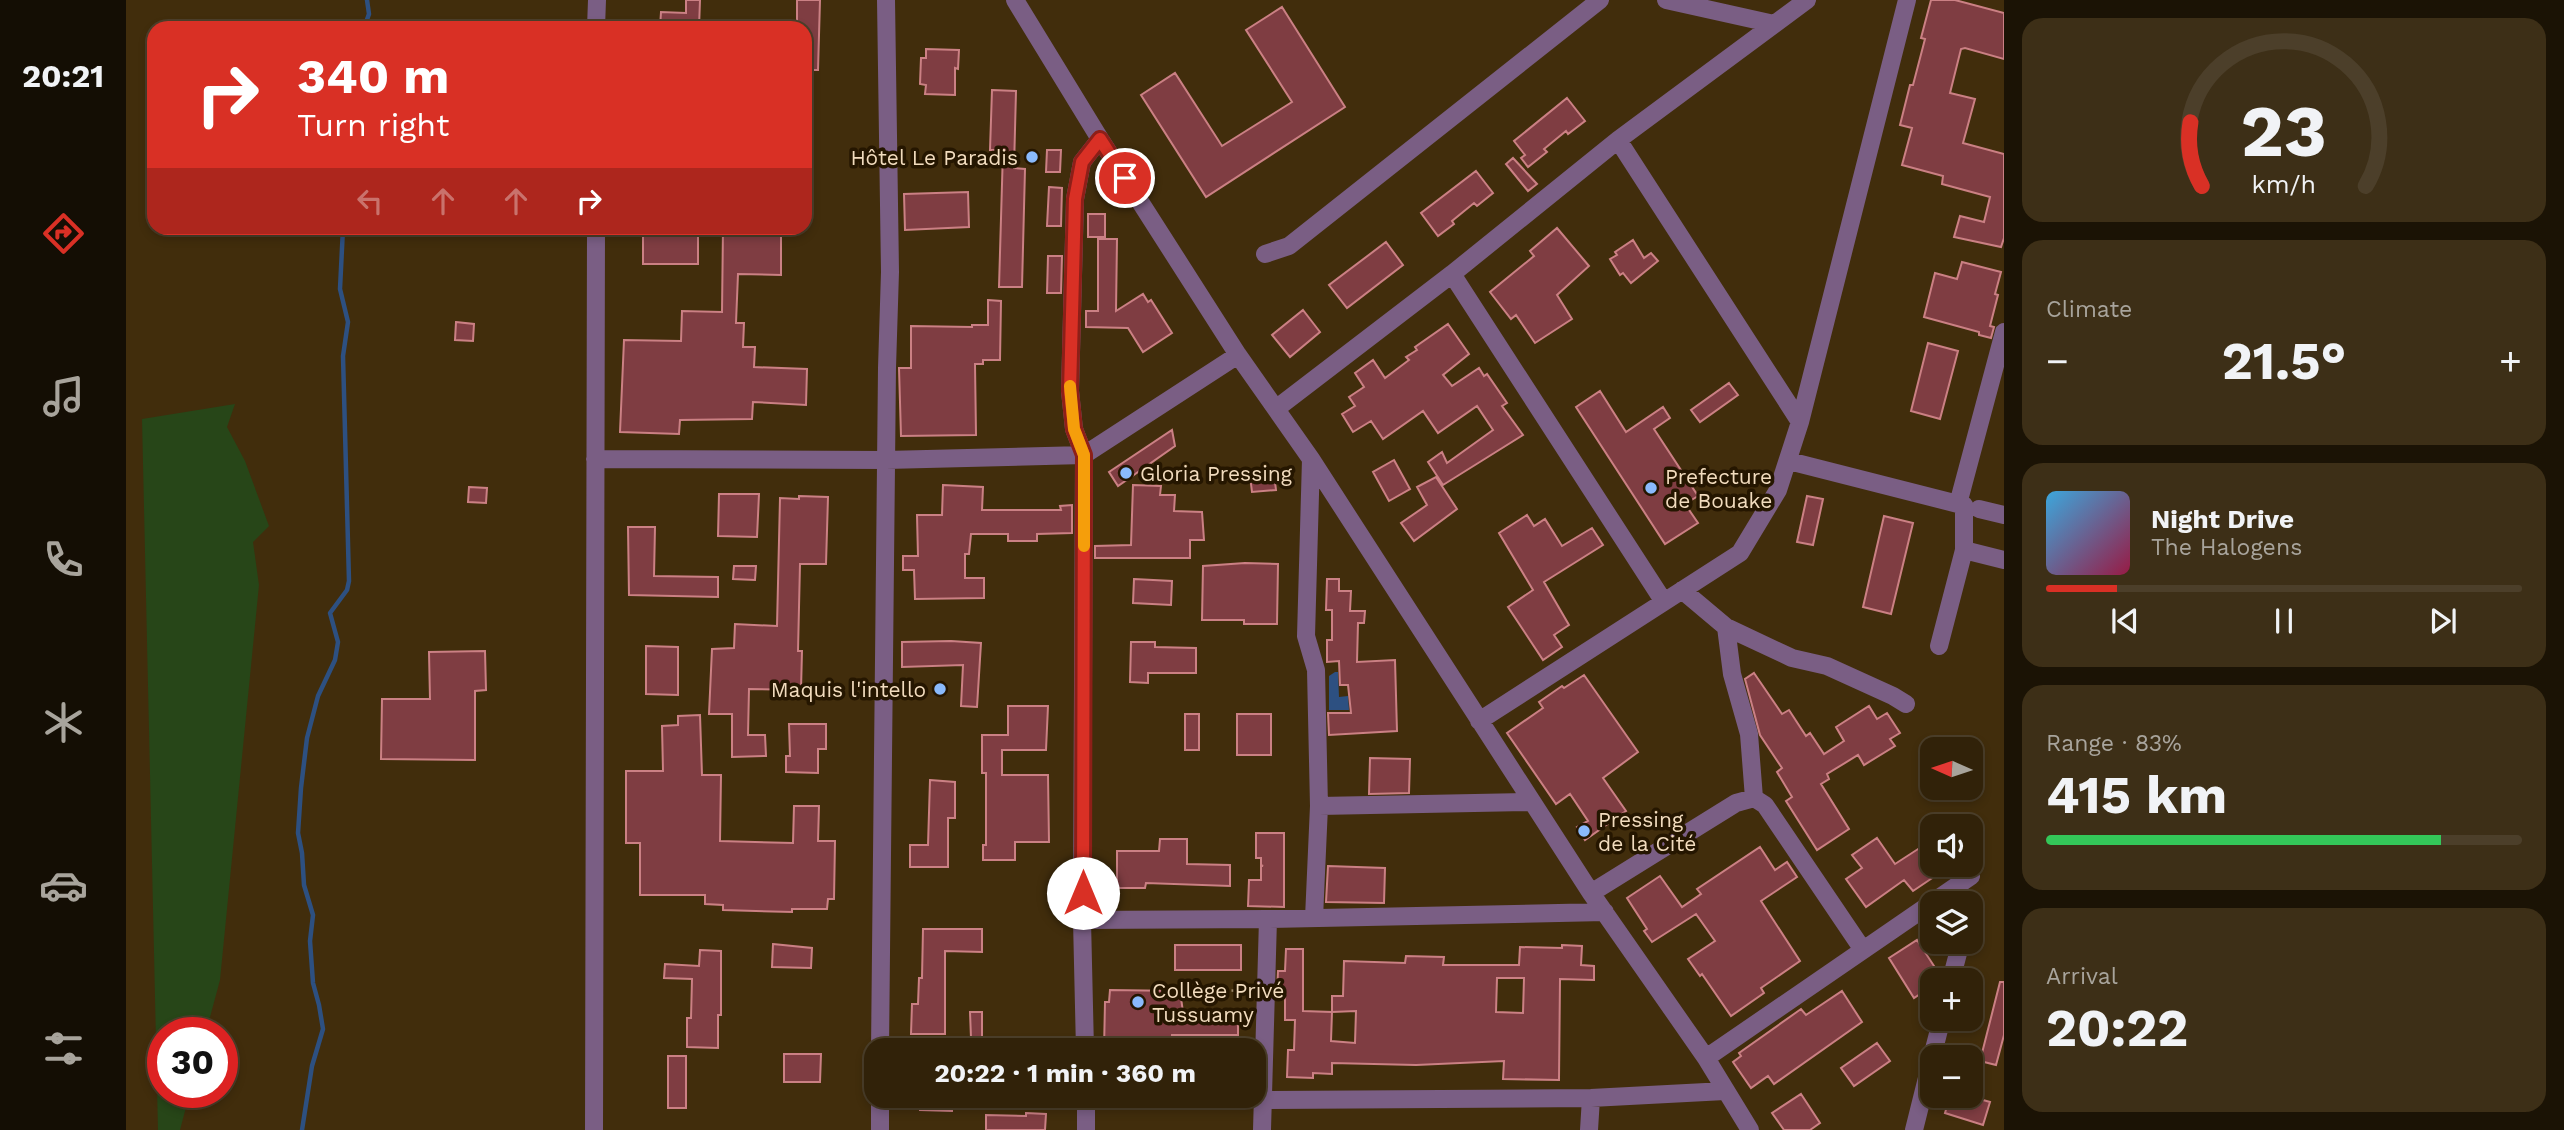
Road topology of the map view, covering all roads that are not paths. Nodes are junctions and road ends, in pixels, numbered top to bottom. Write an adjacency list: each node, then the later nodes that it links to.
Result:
1 (597, 0): 8 (street)
2 (886, 0): 22 (street)
3 (1015, 0): 10 (street)
4 (1600, 0): 13 (street)
5 (1666, 0): 9 (street)
6 (1807, 0): 9 (street)
7 (1907, 0): 18 (street)
8 (597, 21)
9 (1774, 24): 11 (street)
10 (1100, 139): 16 (street); 19 (street)
11 (1618, 140): 14 (street); 18 (street)
12 (596, 235): 20 (street)
13 (1265, 254)
14 (1452, 274): 17 (street); 28 (street)
15 (2004, 332): 23 (street)
16 (1238, 355): 17 (street); 19 (street)
17 (1277, 408): 21 (street)
18 (1800, 422): 23 (street)
19 (1084, 455): 22 (street); 43 (street)
20 (595, 459): 22 (street); 56 (street)
21 (1311, 459): 32 (street); 35 (street)
22 (886, 460): 45 (street)
23 (1789, 461): 27 (street)
24 (2004, 515): 25 (street)
25 (1964, 550): 26 (street); 30 (street)
26 (2004, 560)
27 (1682, 590): 28 (street); 29 (street)
28 (1664, 602): 32 (street)
29 (1726, 627): 31 (street); 33 (street)
30 (1939, 646)
31 (1906, 704)
32 (1479, 720): 34 (street)
33 (1754, 798): 38 (street); 44 (street)
34 (1531, 802): 35 (street); 38 (street)
35 (1319, 806): 41 (street)
36 (1970, 877): 37 (street)
37 (1949, 891)
38 (1591, 893): 40 (street)
39 (1920, 911): 44 (street)
40 (1605, 912): 41 (street); 48 (street)
41 (1314, 918): 42 (street)
42 (1268, 919): 43 (street); 47 (street)
43 (1082, 920): 46 (street)
44 (1863, 950): 48 (street)
45 (880, 1038)
46 (1085, 1038)
47 (1264, 1038)
48 (1706, 1058): 49 (street)
49 (1726, 1091): 50 (street); 61 (street)
50 (1591, 1098): 51 (street); 60 (street)
51 (1266, 1100)
52 (1920, 1106): 62 (street)
53 (880, 1108): 57 (street)
54 (1086, 1108): 58 (street)
55 (1263, 1108): 59 (street)
56 (594, 1130)
57 (880, 1130)
58 (1086, 1130)
59 (1262, 1130)
60 (1589, 1130)
61 (1750, 1130)
62 (1914, 1130)

